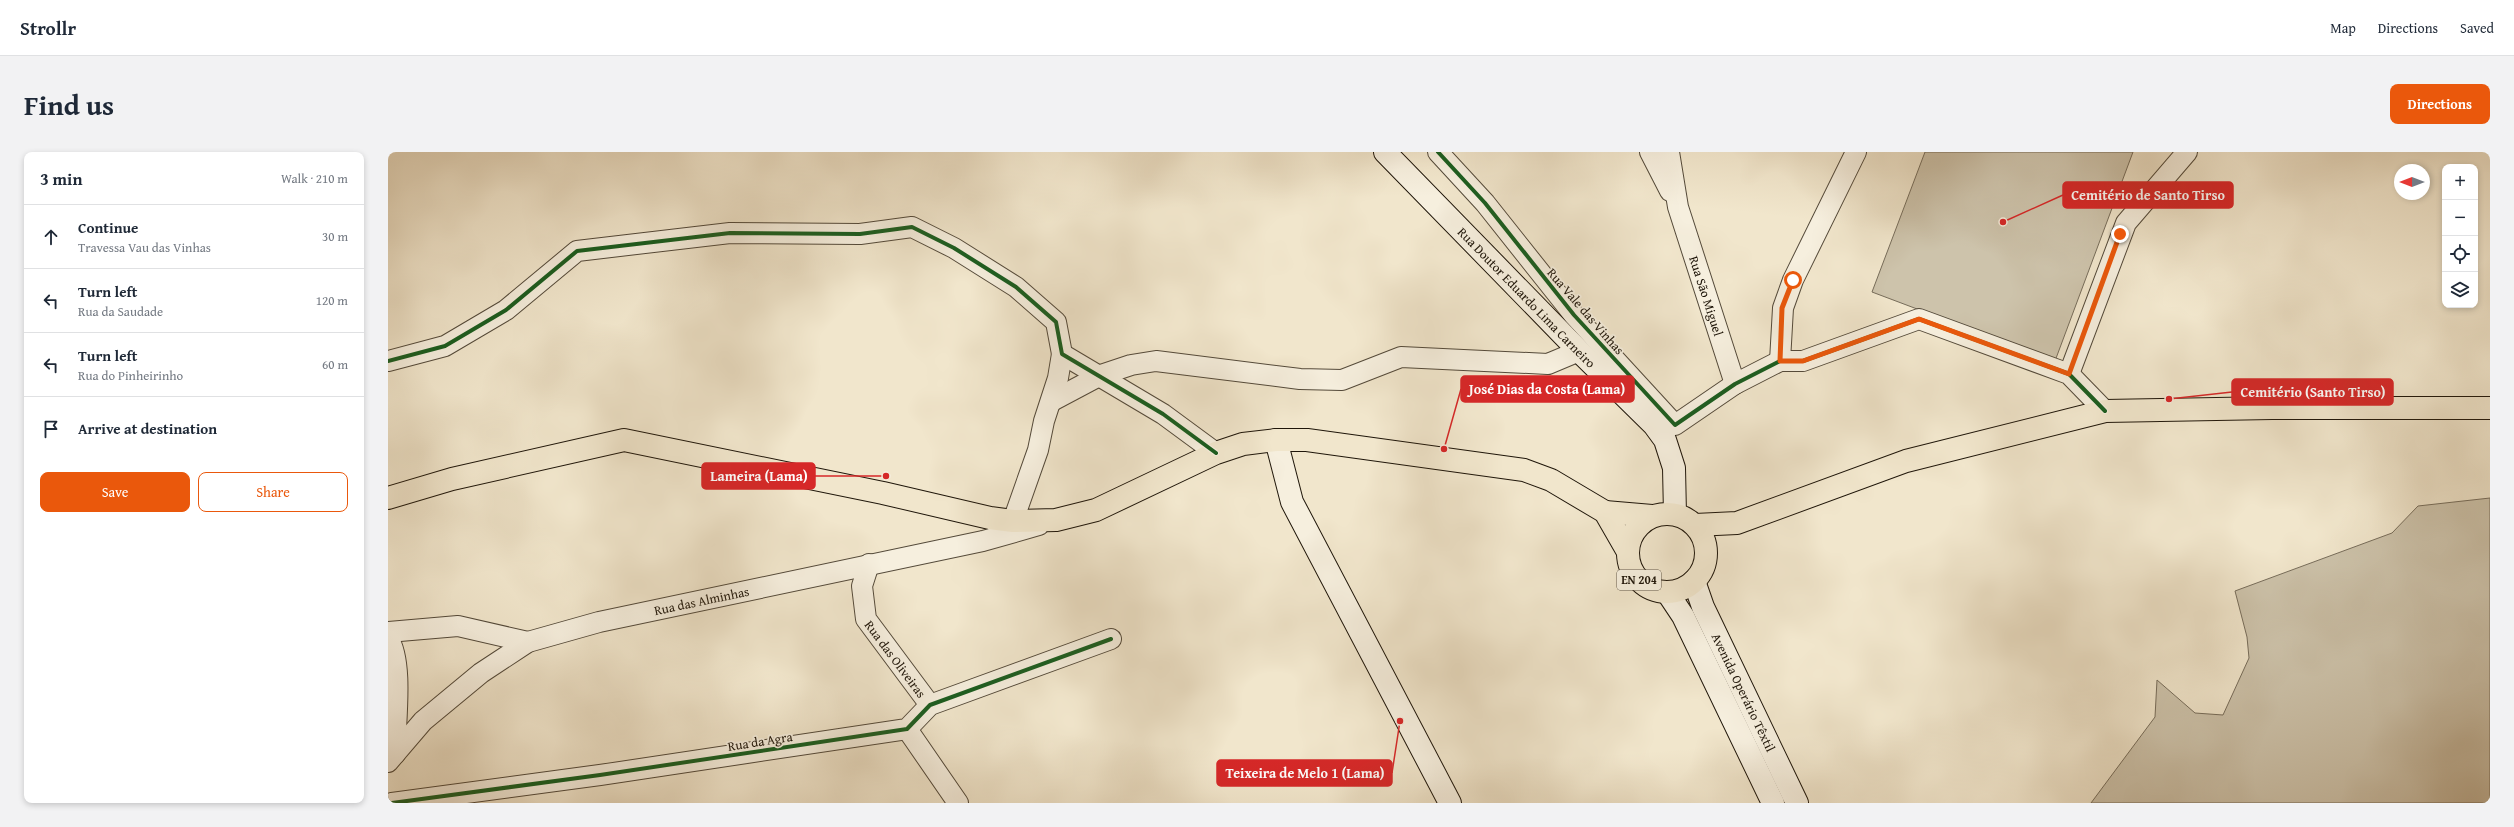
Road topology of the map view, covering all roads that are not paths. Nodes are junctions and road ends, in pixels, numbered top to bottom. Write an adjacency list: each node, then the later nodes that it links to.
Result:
1 (1384, 152): 8 (street, Rua Doutor Eduardo Lima Carneiro)
2 (1438, 152): 14 (street, Rua Vale das Vinhas)
3 (1650, 152): 7 (street, Rua São Miguel)
4 (1669, 152): 7 (street, Rua São Miguel)
5 (1856, 152): 11 (street)
6 (2187, 152): 12 (street)
7 (1678, 206): 14 (street, Rua São Miguel)
8 (1579, 352): 13 (street); 22 (street, Rua Doutor Eduardo Lima Carneiro)
9 (1062, 354): 10 (street); 13 (street); 15 (street)
10 (388, 361)
11 (1780, 361): 12 (street); 14 (street)
12 (2069, 374): 17 (street)
13 (1101, 375): 15 (street); 19 (street)
14 (1735, 384)
15 (1052, 401): 25 (street)
16 (2490, 408): 17 (main road)
17 (2105, 411): 26 (main road)
18 (1276, 440): 19 (main road, EN 204); 21 (main road, EN 204); 42 (street)
19 (1216, 453): 24 (main road, EN 204)
20 (388, 498): 25 (main road, EN 204)
21 (1605, 512): 23 (main road, EN 204); 28 (main road, EN 204)
22 (1675, 514): 23 (main road, EN 204); 27 (main road)
23 (1652, 516): 28 (main road, EN 204)
24 (1056, 520): 25 (main road, EN 204); 30 (street, Rua das Alminhas)
25 (1013, 521)
26 (1737, 523): 27 (main road); 29 (main road)
27 (1695, 525): 29 (main road)
28 (1628, 552): 32 (main road, EN 204)
29 (1706, 553): 31 (main road)
30 (869, 564): 36 (street, Rua das Alminhas); 37 (street, Rua das Oliveiras)
31 (1694, 581): 32 (main road, EN 204); 44 (street, Avenida Operário Têxtil)
32 (1666, 592): 43 (street, Avenida Operário Têxtil)
33 (388, 632): 36 (street)
34 (388, 638): 39 (street)
35 (1111, 640): 37 (street)
36 (528, 642): 39 (street, Rua das Alminhas)
37 (930, 705): 38 (street)
38 (907, 729): 40 (street, Rua da Agra); 41 (street)
39 (392, 758)
40 (392, 803)
41 (958, 803)
42 (1450, 803)
43 (1773, 803)
44 (1797, 803)

